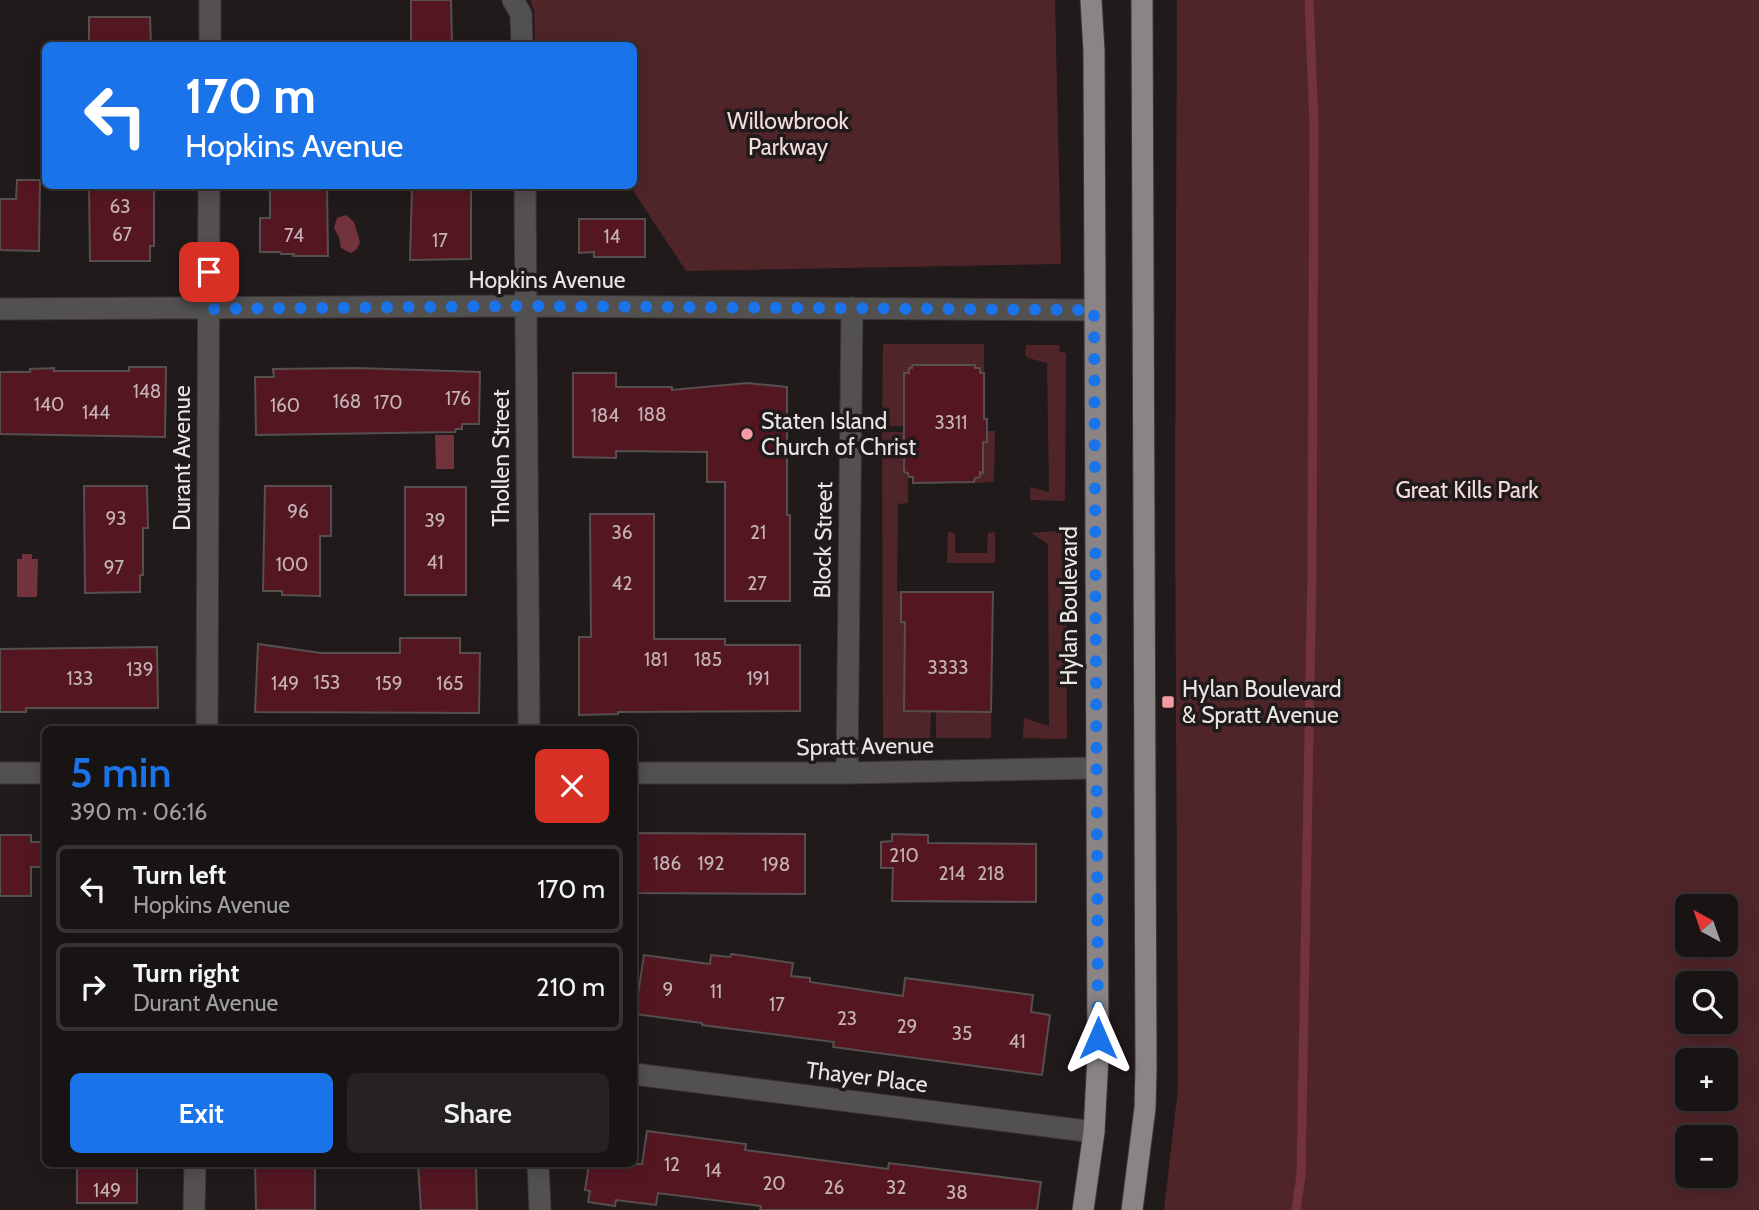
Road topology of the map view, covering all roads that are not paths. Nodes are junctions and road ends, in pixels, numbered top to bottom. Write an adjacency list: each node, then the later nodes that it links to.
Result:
1 (210, 0): 5 (street)
2 (513, 0): 6 (street)
3 (1091, 0): 13 (main road, Hylan Boulevard)
4 (1142, 0): 28 (main road)
5 (210, 42)
6 (522, 42)
7 (209, 189): 12 (street, Durant Avenue)
8 (525, 189): 9 (street, Thollen Street)
9 (526, 306): 10 (street, Hopkins Avenue); 12 (street, Hopkins Avenue); 15 (street, Thollen Street)
10 (852, 308): 13 (street, Hopkins Avenue); 18 (street, Block Street)
11 (0, 309): 12 (street, Hopkins Avenue)
12 (208, 309): 14 (street, Durant Avenue)
13 (1094, 310): 16 (main road, Hylan Boulevard)
14 (207, 726)
15 (529, 726)
16 (1096, 768): 18 (street, Spratt Avenue); 22 (main road, Hylan Boulevard)
17 (637, 773): 18 (street, Spratt Avenue)
18 (847, 773)
19 (0, 774): 20 (street)
20 (42, 774)
21 (637, 1074): 22 (street, Thayer Place)
22 (1094, 1132): 27 (main road, Hylan Boulevard)
23 (195, 1167): 25 (street)
24 (538, 1167): 26 (street)
25 (194, 1210)
26 (540, 1210)
27 (1083, 1210)
28 (1132, 1210)

